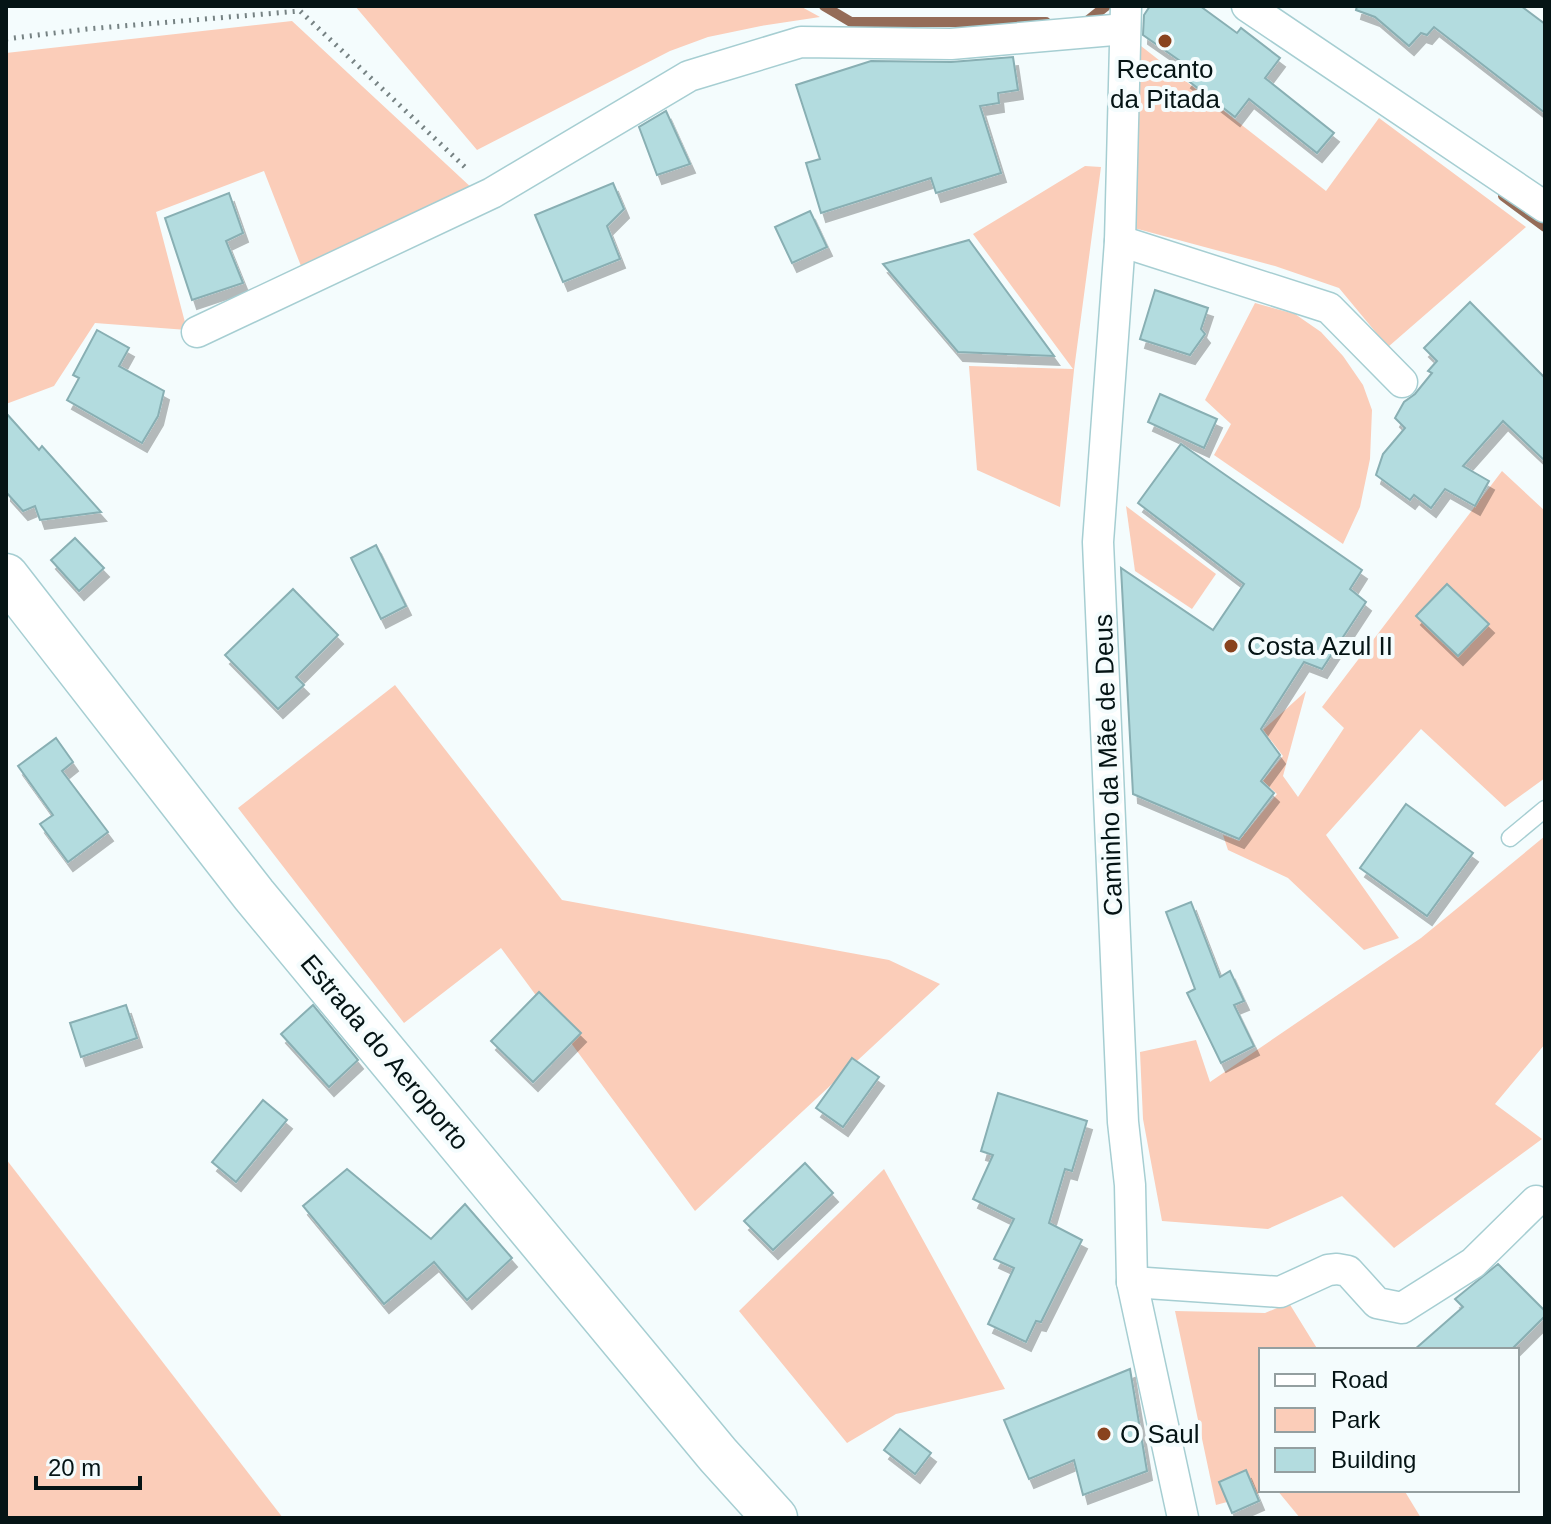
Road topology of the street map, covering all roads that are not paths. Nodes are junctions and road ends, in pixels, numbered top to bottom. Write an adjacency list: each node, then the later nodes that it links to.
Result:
1 (1247, 6): 3 (street)
2 (1126, 18): 4 (street, Caminho da Mãe de Deus); 5 (street)
3 (1545, 207)
4 (1120, 241): 6 (street); 11 (street, Caminho da Mãe de Deus)
5 (197, 332)
6 (1402, 382)
7 (6, 576): 12 (main road, Estrada do Aeroporto)
8 (1545, 809): 9 (lane)
9 (1510, 838)
10 (1536, 1201): 11 (street)
11 (1132, 1282): 13 (street, Caminho da Mãe de Deus)
12 (775, 1518)
13 (1183, 1518)

